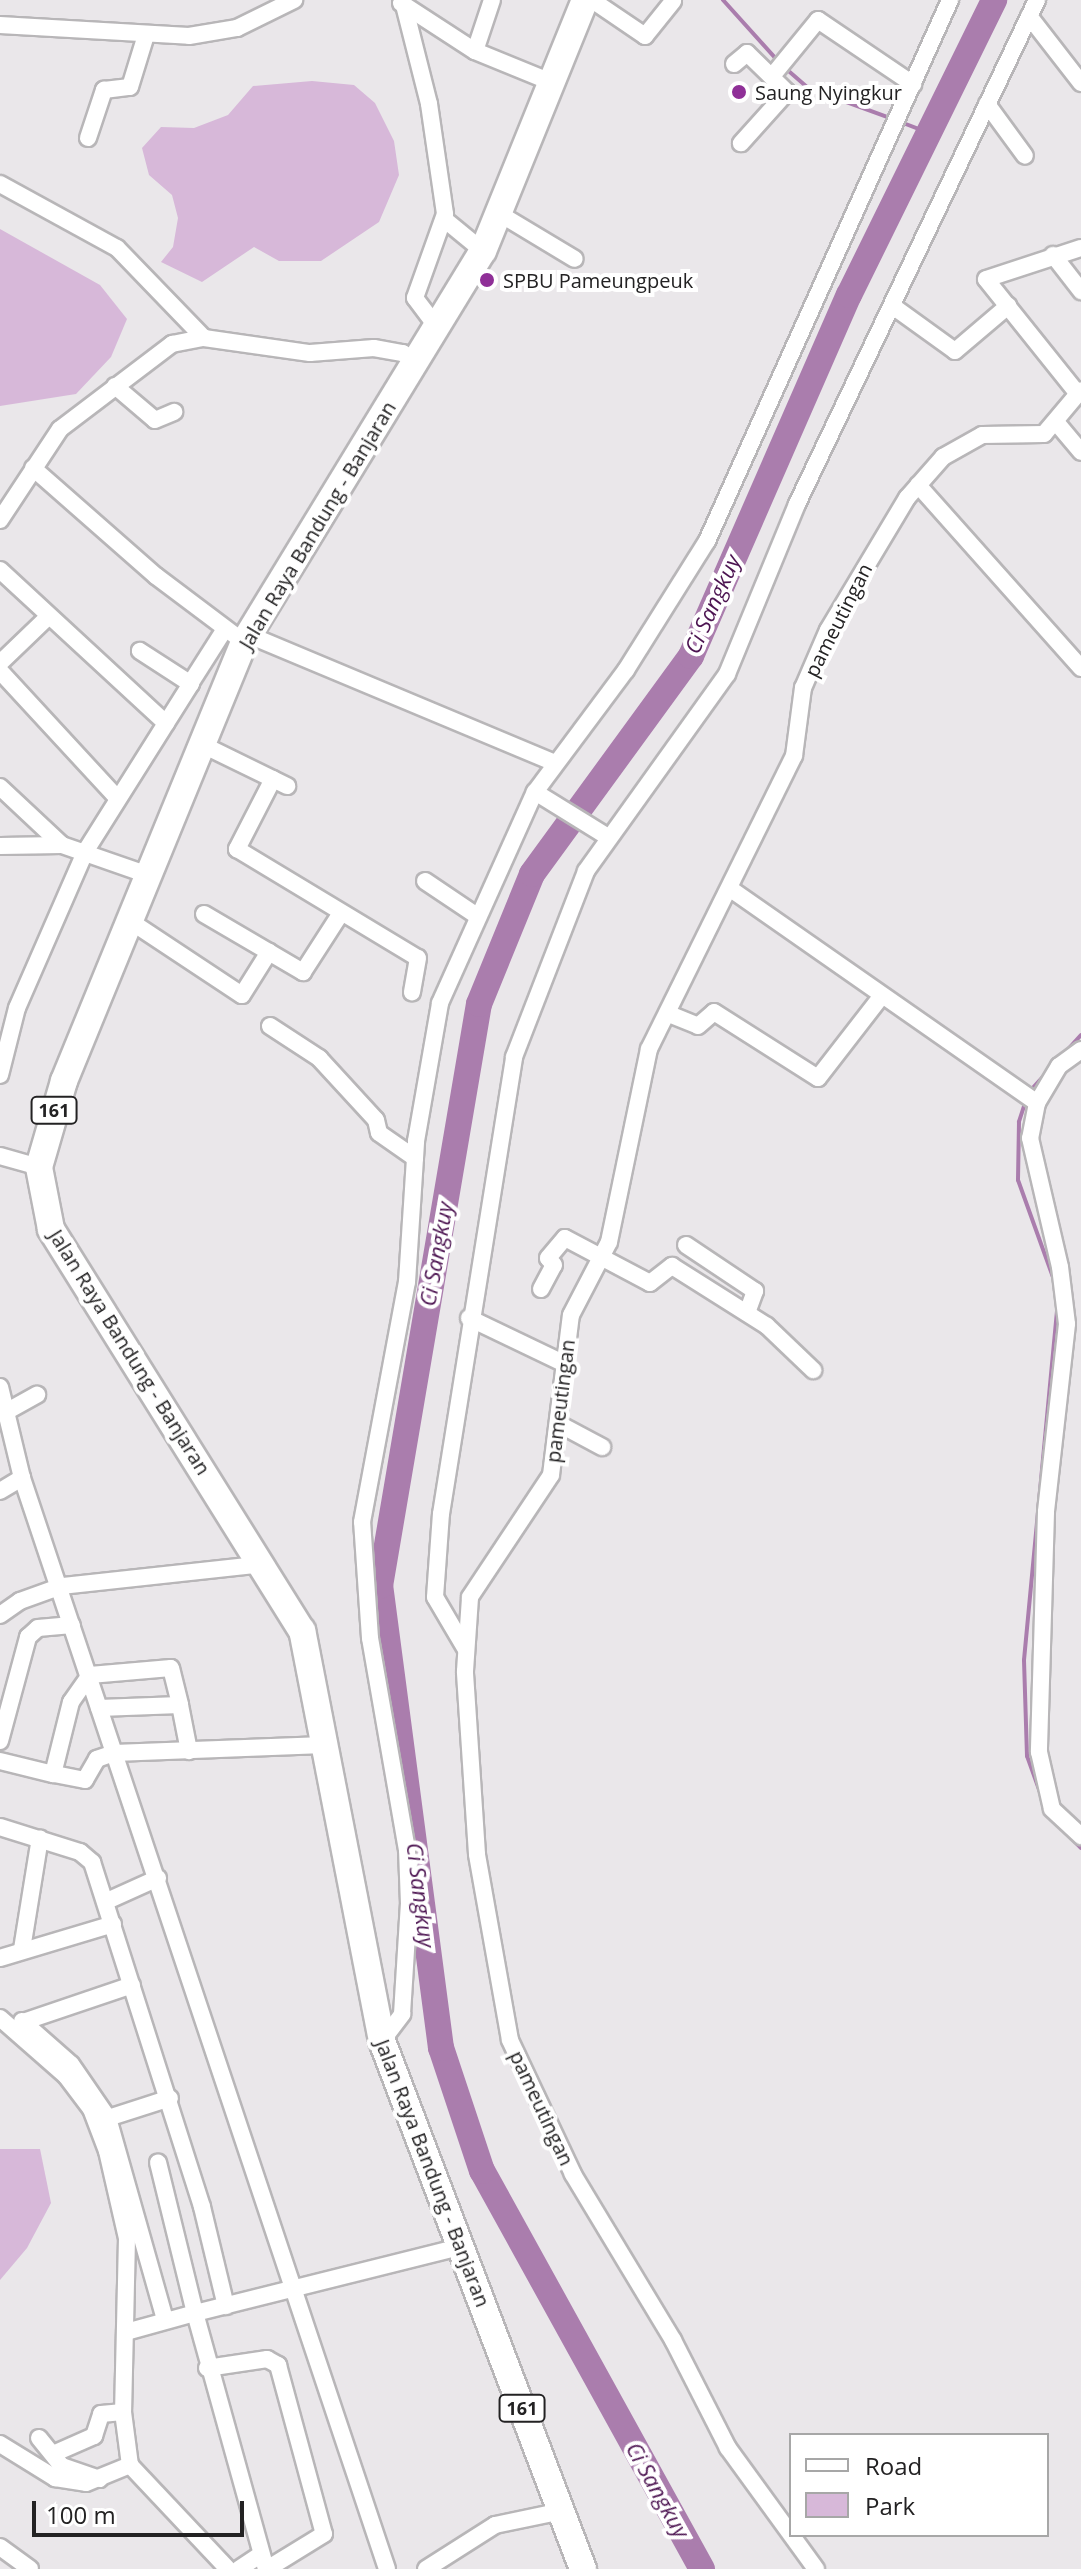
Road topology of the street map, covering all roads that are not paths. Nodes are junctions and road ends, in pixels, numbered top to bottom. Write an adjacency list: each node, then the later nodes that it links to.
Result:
1 (294, 0): 11 (street)
2 (492, 0): 12 (street)
3 (585, 0): 15 (main road, Jalan Raya Bandung - Banjaran / 161)
4 (592, 0): 6 (street)
5 (1037, 0): 9 (street)
6 (673, 1)
7 (400, 2): 12 (street); 24 (street)
8 (943, 3): 17 (street)
9 (1029, 16): 16 (street); 18 (street)
10 (0, 25): 11 (street)
11 (146, 35): 19 (street)
12 (475, 51): 15 (street)
13 (734, 64): 14 (street)
14 (778, 68): 17 (street); 20 (street)
15 (551, 82): 23 (main road, Jalan Raya Bandung - Banjaran / 161)
16 (1081, 83)
17 (913, 84): 53 (street)
18 (987, 104): 21 (street); 31 (street)
19 (88, 138)
20 (741, 143)
21 (1025, 156)
22 (0, 184): 33 (street)
23 (500, 214): 26 (main road, Jalan Raya Bandung - Banjaran / 161); 28 (street)
24 (444, 219): 26 (street); 32 (street)
25 (1081, 248): 27 (street)
26 (483, 251): 32 (main road, Jalan Raya Bandung - Banjaran / 161)
27 (1053, 255): 29 (street); 30 (street)
28 (575, 259)
29 (1081, 291)
30 (1008, 306): 31 (street); 36 (street)
31 (894, 307): 57 (street)
32 (438, 328): 34 (main road, Jalan Raya Bandung - Banjaran / 161)
33 (204, 338): 34 (street); 35 (street)
34 (416, 363): 45 (main road, Jalan Raya Bandung - Banjaran / 161)
35 (115, 386): 37 (street); 40 (street)
36 (1080, 392): 38 (street)
37 (174, 412)
38 (1056, 422): 39 (street); 41 (street, pameutingan)
39 (1081, 452)
40 (33, 468): 42 (street); 45 (street)
41 (918, 485): 48 (street); 63 (street, pameutingan)
42 (0, 520)
43 (0, 570): 44 (street)
44 (48, 617): 47 (street); 51 (street)
45 (239, 635): 50 (street); 52 (main road, Jalan Raya Bandung - Banjaran / 161); 53 (street)
46 (140, 651): 50 (street)
47 (0, 663)
48 (1081, 668)
49 (0, 671): 56 (street)
50 (188, 687): 51 (street)
51 (166, 723): 56 (street)
52 (201, 744): 61 (main road, Jalan Raya Bandung - Banjaran / 161); 64 (street)
53 (555, 763): 55 (street)
54 (0, 787): 58 (street)
55 (538, 794): 57 (street); 66 (street)
56 (117, 798): 60 (street)
57 (605, 835): 83 (street)
58 (62, 845): 59 (street); 60 (street)
59 (0, 846)
60 (85, 852): 61 (street); 74 (street)
61 (148, 875): 67 (main road, Jalan Raya Bandung - Banjaran / 161)
62 (425, 881): 66 (street)
63 (732, 890): 70 (street); 71 (street, pameutingan)
64 (341, 913): 68 (street); 69 (street)
65 (204, 914): 68 (street)
66 (477, 916): 77 (street)
67 (130, 921): 68 (street); 78 (main road, Jalan Raya Bandung - Banjaran / 161)
68 (269, 952)
69 (412, 992)
70 (880, 998): 71 (street); 75 (street)
71 (669, 1014): 80 (street, pameutingan)
72 (270, 1026): 77 (street)
73 (1081, 1050): 75 (street)
74 (0, 1075)
75 (1031, 1100): 108 (street)
76 (0, 1156): 78 (street)
77 (415, 1158): 119 (street)
78 (39, 1167): 93 (main road, Jalan Raya Bandung - Banjaran / 161)
79 (686, 1245): 82 (street)
80 (603, 1254): 81 (street); 82 (street); 84 (street, pameutingan)
81 (541, 1289)
82 (747, 1313): 85 (street)
83 (469, 1318): 84 (street); 97 (street)
84 (561, 1362): 89 (street, pameutingan)
85 (813, 1370)
86 (0, 1387): 88 (street)
87 (37, 1395): 88 (street)
88 (4, 1418): 91 (street)
89 (559, 1424): 90 (street); 97 (street, pameutingan)
90 (602, 1447)
91 (22, 1478): 92 (street); 94 (street)
92 (0, 1491)
93 (265, 1564): 94 (street); 102 (main road, Jalan Raya Bandung - Banjaran / 161)
94 (60, 1587): 95 (street); 96 (street)
95 (0, 1615)
96 (72, 1625): 98 (street); 101 (street)
97 (465, 1648): 137 (street, pameutingan)
98 (90, 1675): 99 (street); 100 (street); 106 (street)
99 (180, 1705): 100 (street); 103 (street)
100 (99, 1708): 104 (street)
101 (0, 1741)
102 (324, 1745): 103 (street); 119 (main road, Jalan Raya Bandung - Banjaran / 161)
103 (189, 1751): 104 (street)
104 (114, 1753): 106 (street); 110 (street)
105 (0, 1761): 106 (street)
106 (53, 1774)
107 (0, 1827): 109 (street)
108 (1081, 1836)
109 (40, 1838): 111 (street); 113 (street)
110 (158, 1878): 111 (street); 124 (street)
111 (107, 1901): 112 (street)
112 (113, 1924): 113 (street); 115 (street)
113 (22, 1949): 114 (street)
114 (0, 1958)
115 (132, 1985): 118 (street); 120 (street)
116 (0, 2008): 118 (street)
117 (0, 2018): 128 (street)
118 (23, 2022): 121 (street)
119 (382, 2041): 123 (main road, Jalan Raya Bandung - Banjaran / 161)
120 (170, 2098): 121 (street); 125 (street)
121 (108, 2118): 127 (street)
122 (158, 2162): 126 (street)
123 (460, 2247): 124 (street); 136 (main road, Jalan Raya Bandung - Banjaran / 161)
124 (294, 2292): 125 (street); 144 (street)
125 (226, 2306): 126 (street)
126 (195, 2313): 127 (street); 129 (street)
127 (165, 2320): 128 (street)
128 (126, 2332): 130 (street)
129 (207, 2368): 140 (street); 140 (street)
130 (123, 2412): 133 (street); 134 (street)
131 (39, 2438): 133 (street)
132 (0, 2444): 135 (street)
133 (53, 2454): 135 (street)
134 (130, 2465): 135 (street); 142 (street)
135 (100, 2479)
136 (562, 2511): 145 (street); 146 (main road, Jalan Raya Bandung - Banjaran / 161)
137 (789, 2536)
138 (790, 2537): 147 (street, pameutingan)
139 (0, 2547): 141 (street)
140 (264, 2564): 143 (street)
141 (30, 2569)
142 (228, 2569)
143 (239, 2569)
144 (387, 2569)
145 (426, 2569)
146 (583, 2569)
147 (816, 2569)

